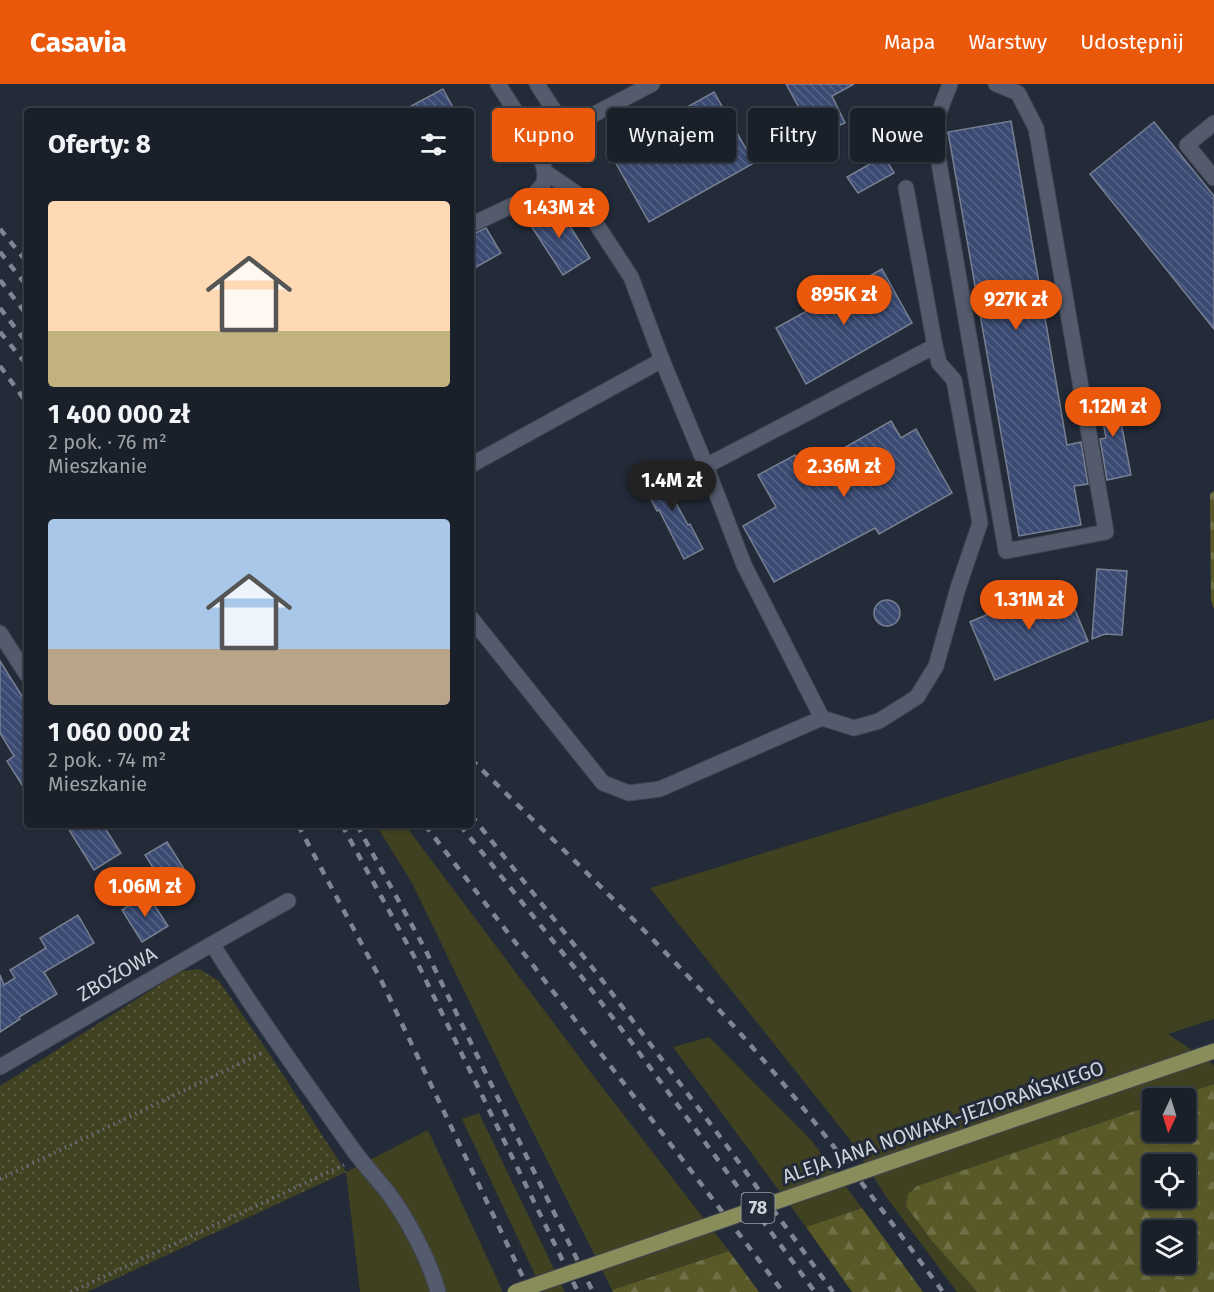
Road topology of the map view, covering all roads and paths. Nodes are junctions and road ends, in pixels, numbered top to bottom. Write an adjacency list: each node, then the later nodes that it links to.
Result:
1 (498, 84): 7 (street)
2 (537, 84): 3 (street)
3 (652, 84)
4 (950, 84): 5 (street)
5 (996, 84)
6 (1214, 123): 8 (street)
7 (544, 172): 10 (street); 12 (street)
8 (1214, 178)
9 (906, 188): 11 (street)
10 (474, 224)
11 (936, 346): 14 (street); 18 (street)
12 (662, 360): 13 (street); 14 (street)
13 (474, 463)
14 (706, 466): 18 (street)
15 (474, 622): 18 (street)
16 (0, 633): 17 (street)
17 (24, 670)
18 (822, 718)
19 (288, 901): 20 (street, ZBOŻOWA)
20 (212, 944): 21 (street); 23 (street, ZBOŻOWA)
21 (279, 1046): 24 (street); 25 (path)
22 (1213, 1052): 28 (main road, ALEJA JANA NOWAKA-JEZIORAŃSKIEGO / 78, bridge)
23 (0, 1067)
24 (358, 1157): 26 (path); 27 (street)
25 (0, 1179)
26 (72, 1292)
27 (438, 1292)
28 (515, 1292)

